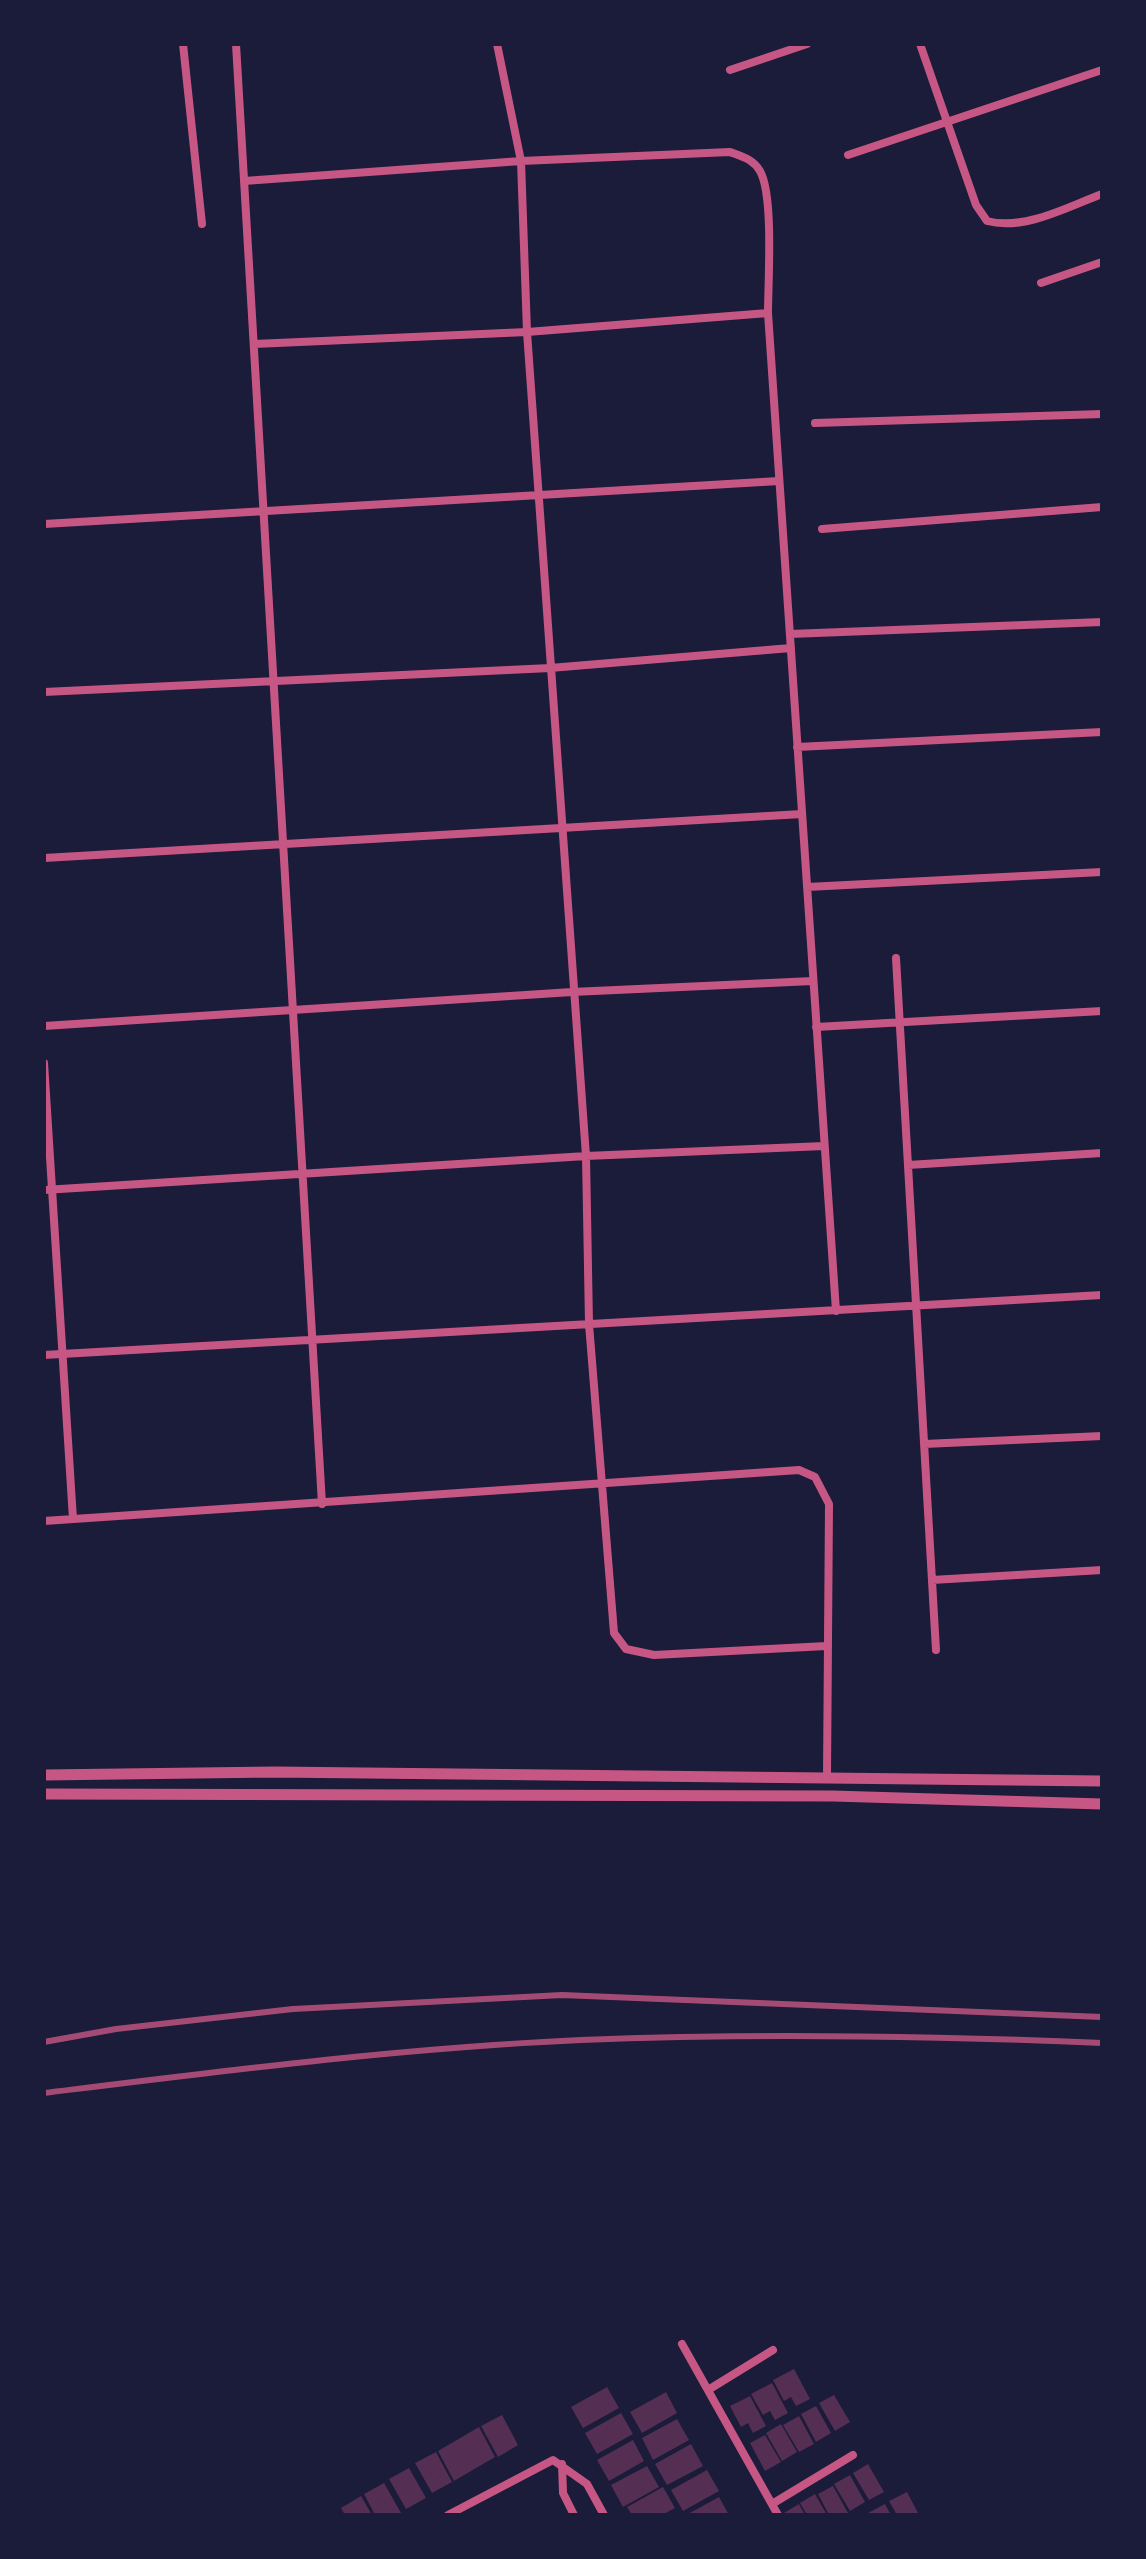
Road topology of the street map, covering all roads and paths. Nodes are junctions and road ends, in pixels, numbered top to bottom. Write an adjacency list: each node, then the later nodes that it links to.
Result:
1 (183, 44): 13 (street)
2 (236, 44): 11 (street)
3 (497, 44): 10 (street)
4 (807, 44): 6 (street)
5 (920, 44): 8 (street)
6 (730, 70)
7 (1102, 70): 8 (street)
8 (947, 122): 9 (street); 12 (street)
9 (848, 155)
10 (521, 161): 11 (street); 16 (street); 17 (street)
11 (244, 181): 18 (street)
12 (1102, 194)
13 (202, 224)
14 (1102, 262): 15 (street)
15 (1041, 283)
16 (768, 313): 17 (street); 21 (street)
17 (527, 332): 18 (street); 22 (street)
18 (254, 344): 24 (street)
19 (1102, 414): 20 (street)
20 (815, 423)
21 (779, 481): 22 (street); 28 (street)
22 (537, 497): 24 (street); 30 (street)
23 (1102, 507): 26 (street)
24 (263, 512): 25 (street); 31 (street)
25 (44, 524)
26 (822, 529)
27 (1102, 622): 28 (street)
28 (790, 634): 29 (street)
29 (791, 648): 30 (street); 34 (street)
30 (550, 668): 31 (street); 36 (street)
31 (273, 679): 32 (street); 37 (street)
32 (44, 692)
33 (1102, 732): 34 (street)
34 (797, 747): 35 (street)
35 (802, 814): 36 (street); 40 (street)
36 (560, 826): 37 (street); 43 (street)
37 (283, 844): 38 (street); 45 (street)
38 (44, 858)
39 (1102, 872): 40 (street)
40 (807, 887): 42 (street)
41 (896, 958): 46 (street)
42 (813, 981): 43 (street); 48 (street)
43 (572, 992): 45 (street); 52 (street)
44 (1102, 1011): 46 (street)
45 (293, 1012): 47 (street); 54 (street)
46 (900, 1023): 48 (street); 53 (street)
47 (44, 1026)
48 (816, 1027): 50 (street)
49 (44, 1063): 55 (street)
50 (824, 1146): 52 (street); 58 (street)
51 (1102, 1153): 53 (street)
52 (586, 1156): 54 (street); 59 (street)
53 (908, 1165): 57 (street)
54 (302, 1175): 55 (street); 60 (street)
55 (48, 1190): 61 (street)
56 (1102, 1295): 57 (street)
57 (916, 1306): 58 (street); 64 (street)
58 (836, 1311): 59 (street)
59 (589, 1324): 60 (street); 65 (street)
60 (312, 1340): 61 (street); 66 (street)
61 (62, 1354): 62 (street); 67 (street)
62 (44, 1355)
63 (1102, 1436): 64 (street)
64 (924, 1444): 70 (street)
65 (602, 1483): 66 (street); 71 (street); 71 (street)
66 (322, 1504): 67 (street)
67 (73, 1519): 68 (street)
68 (44, 1521)
69 (1102, 1570): 70 (street)
70 (932, 1580): 72 (street)
71 (826, 1646): 74 (street)
72 (936, 1650)
73 (44, 1775): 74 (street)
74 (827, 1776): 75 (street)
75 (1102, 1781)
76 (44, 1794): 77 (street)
77 (1102, 1804)
78 (682, 2344): 80 (street)
79 (773, 2350): 80 (street)
80 (708, 2390): 83 (street)
81 (853, 2455): 83 (street)
82 (562, 2464): 84 (street); 85 (street); 86 (street)
83 (772, 2504): 87 (street)
84 (448, 2515)
85 (574, 2515)
86 (604, 2515)
87 (778, 2515)

